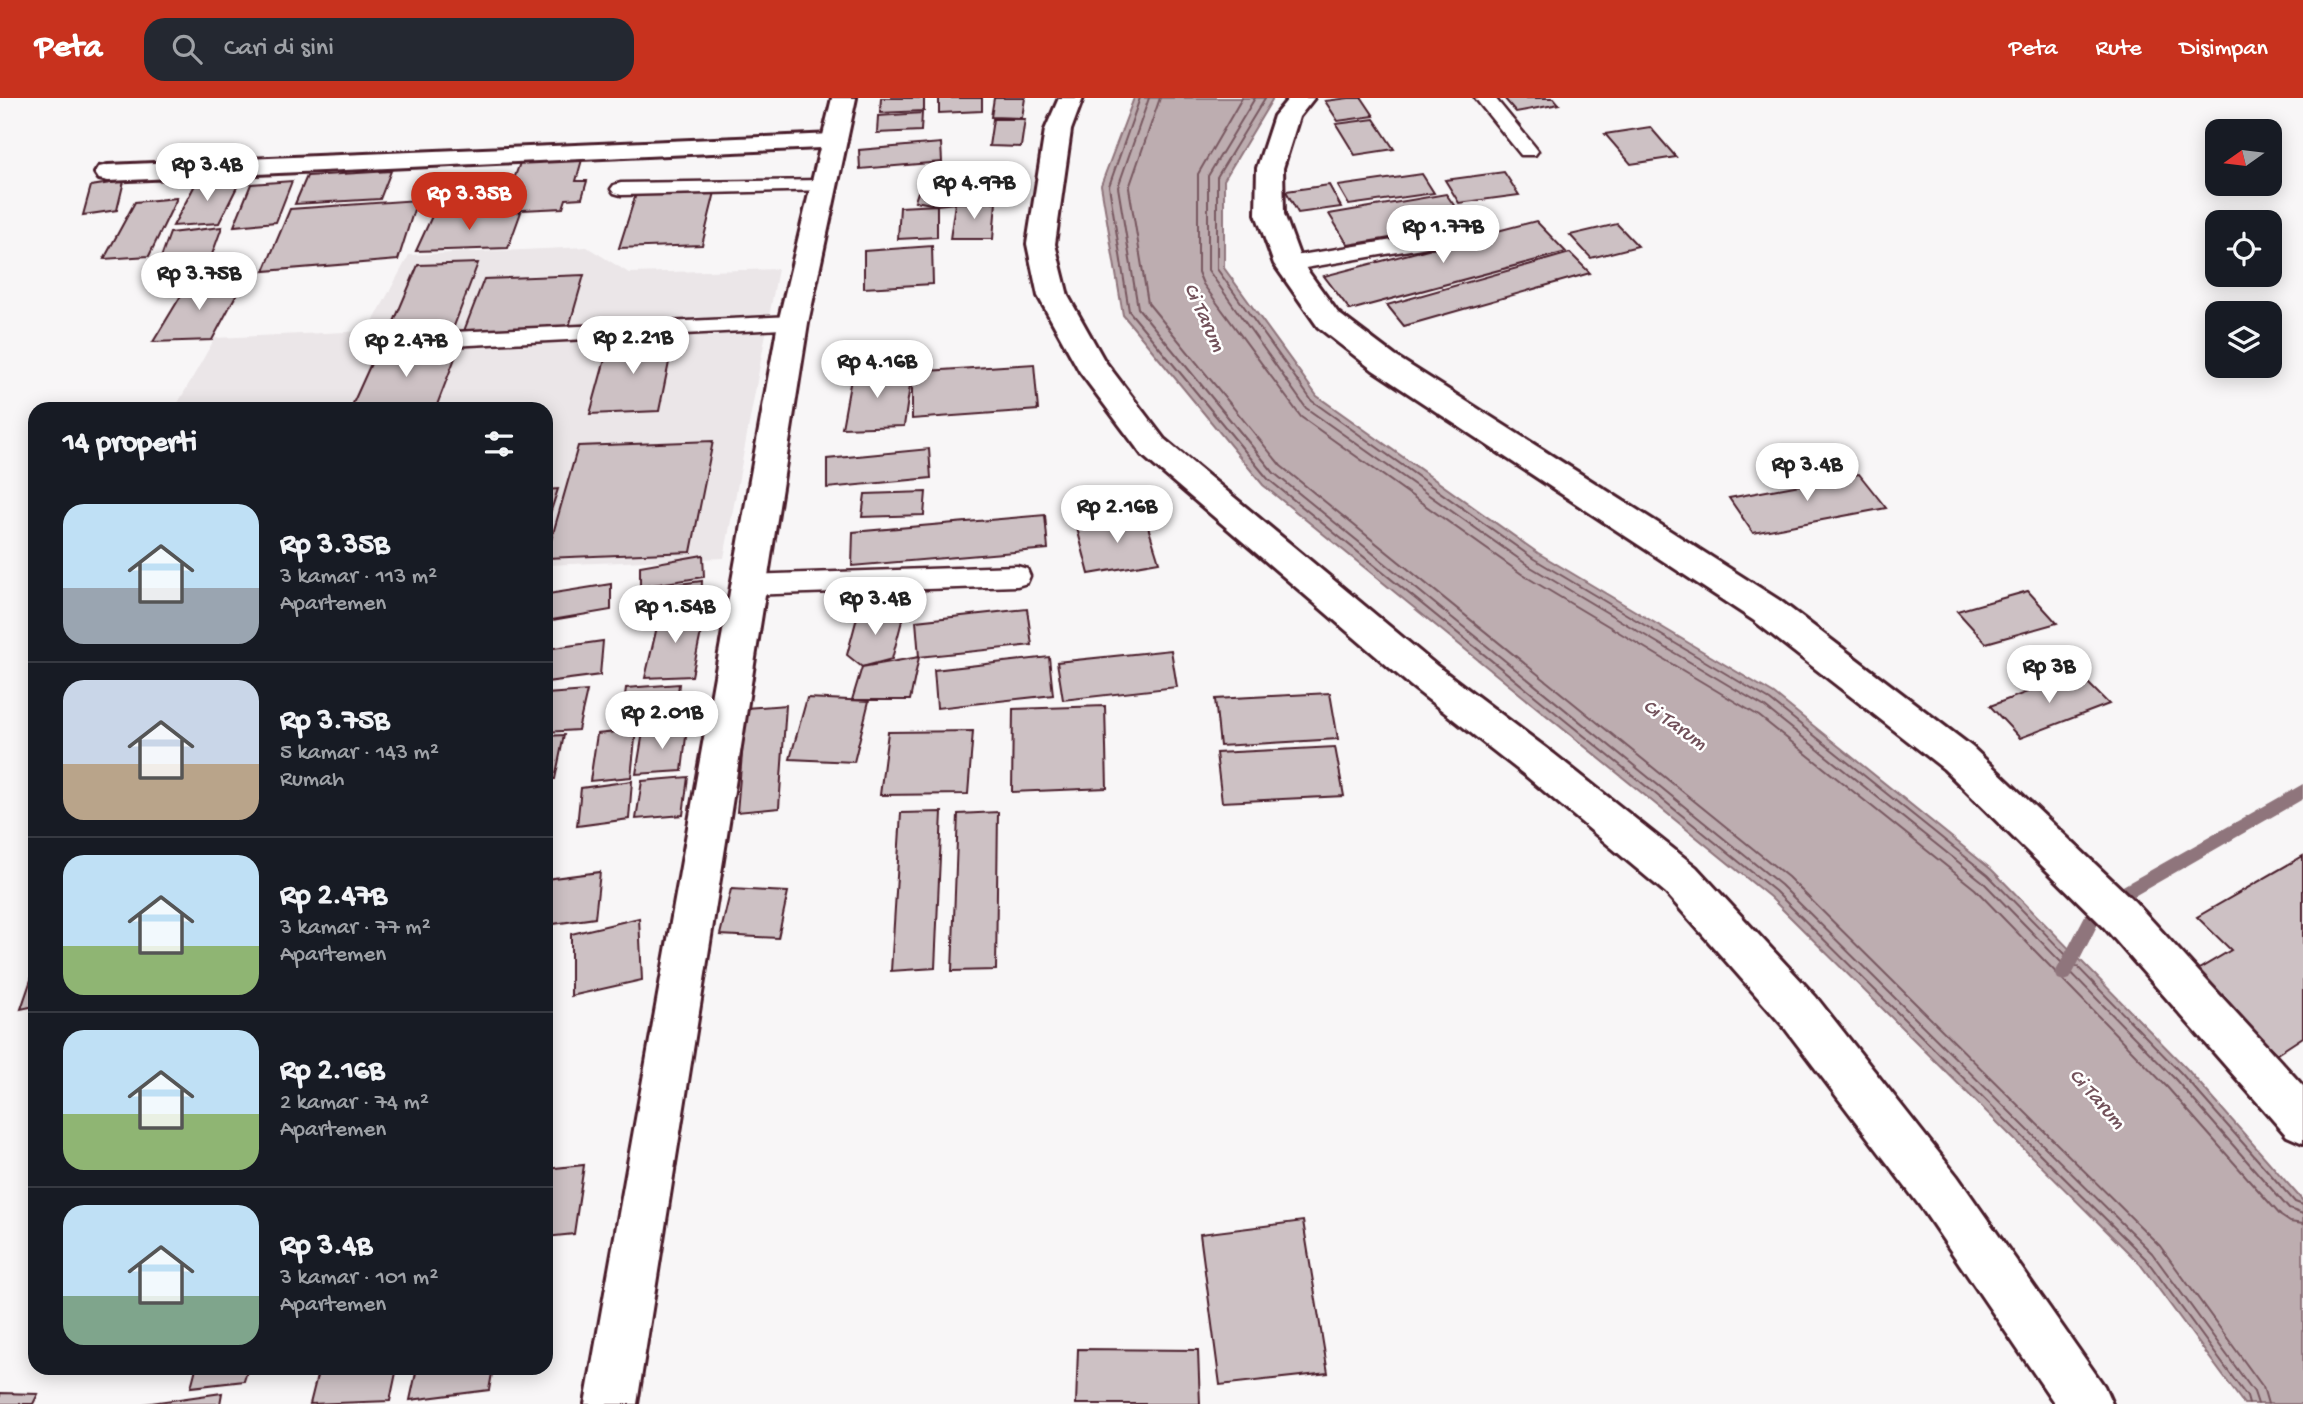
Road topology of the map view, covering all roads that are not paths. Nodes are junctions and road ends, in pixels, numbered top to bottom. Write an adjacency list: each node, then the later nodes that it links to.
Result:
1 (844, 98): 5 (street)
2 (1070, 98): 18 (street)
3 (1302, 98): 11 (street)
4 (1485, 98): 6 (lane)
5 (833, 142): 7 (street); 8 (street)
6 (1528, 151)
7 (108, 173)
8 (822, 186): 9 (lane); 12 (street)
9 (621, 190)
10 (1442, 238): 11 (lane)
11 (1288, 264): 16 (street)
12 (793, 323): 13 (lane); 15 (street)
13 (432, 340)
14 (1017, 576): 15 (lane)
15 (749, 585): 17 (street)
16 (2303, 1120)
17 (611, 1404)
18 (2086, 1404)

